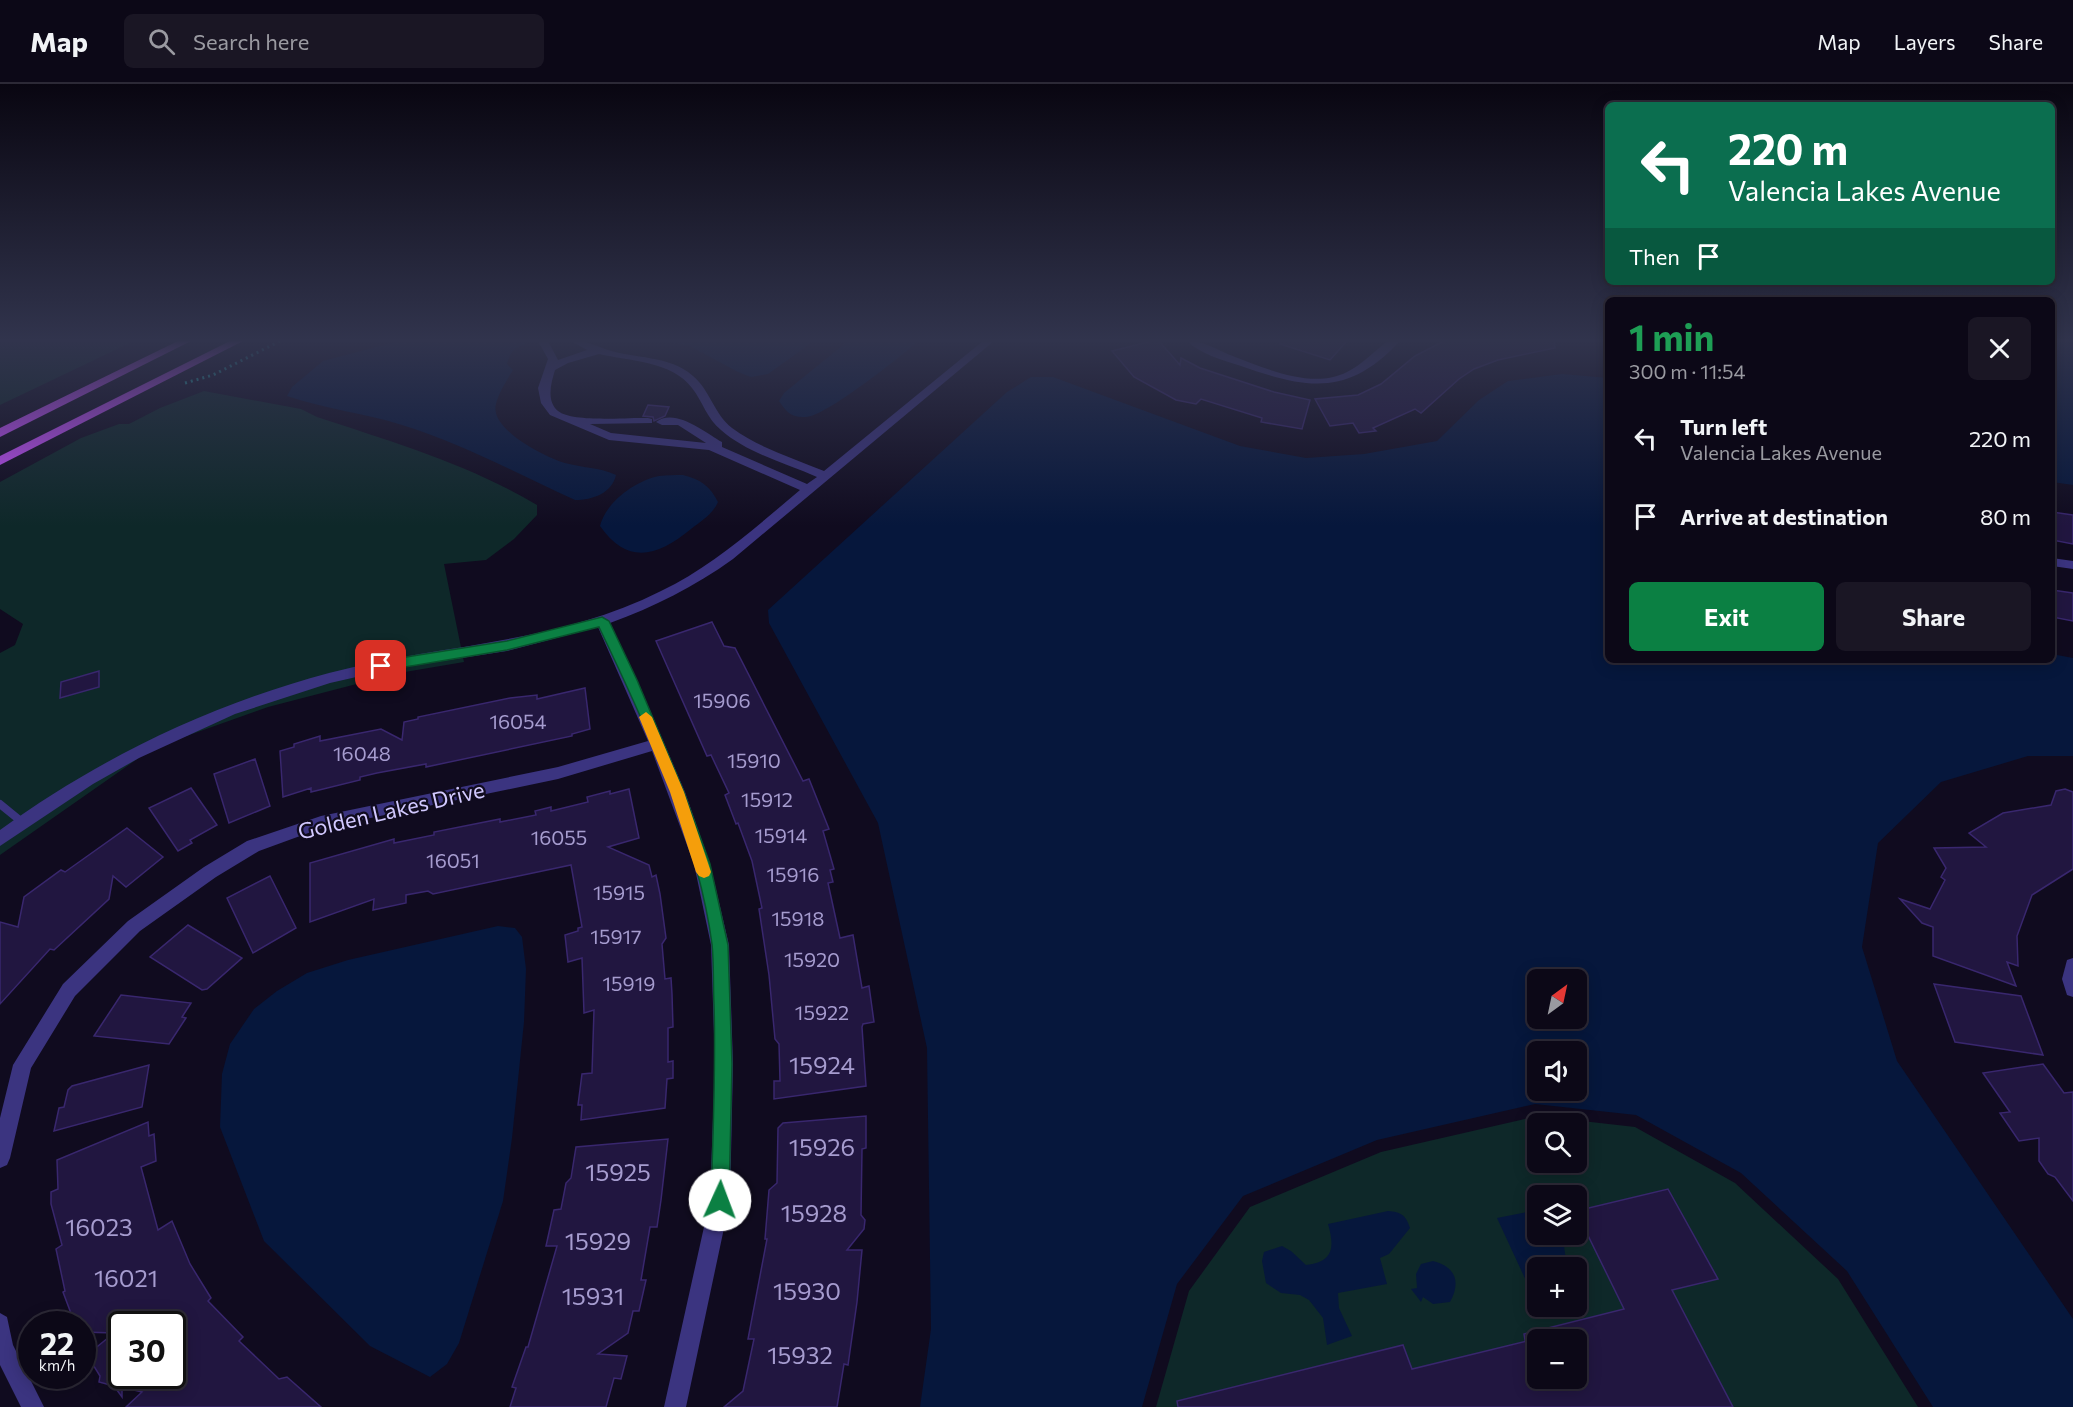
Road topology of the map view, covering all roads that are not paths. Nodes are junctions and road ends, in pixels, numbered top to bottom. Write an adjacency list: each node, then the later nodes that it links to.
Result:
1 (61, 403): 9 (main road)
2 (116, 403): 11 (main road)
3 (547, 403): 6 (street)
4 (708, 403): 12 (street)
5 (914, 403): 12 (street)
6 (570, 420): 7 (street); 10 (street)
7 (648, 421)
8 (662, 422): 10 (street)
9 (0, 433)
10 (742, 459): 13 (street)
11 (0, 461)
12 (826, 476): 13 (street)
13 (810, 490): 16 (street)
14 (2055, 562): 15 (street)
15 (2073, 565)
16 (602, 621): 17 (street); 19 (street)
17 (656, 744): 23 (street, Golden Lakes Drive); 26 (street)
18 (0, 804): 19 (lane)
19 (22, 822): 20 (street)
20 (0, 839)
21 (2073, 966): 22 (street)
22 (2073, 989)
23 (0, 1158)
24 (0, 1324): 25 (street)
25 (33, 1407)
26 (675, 1407)

